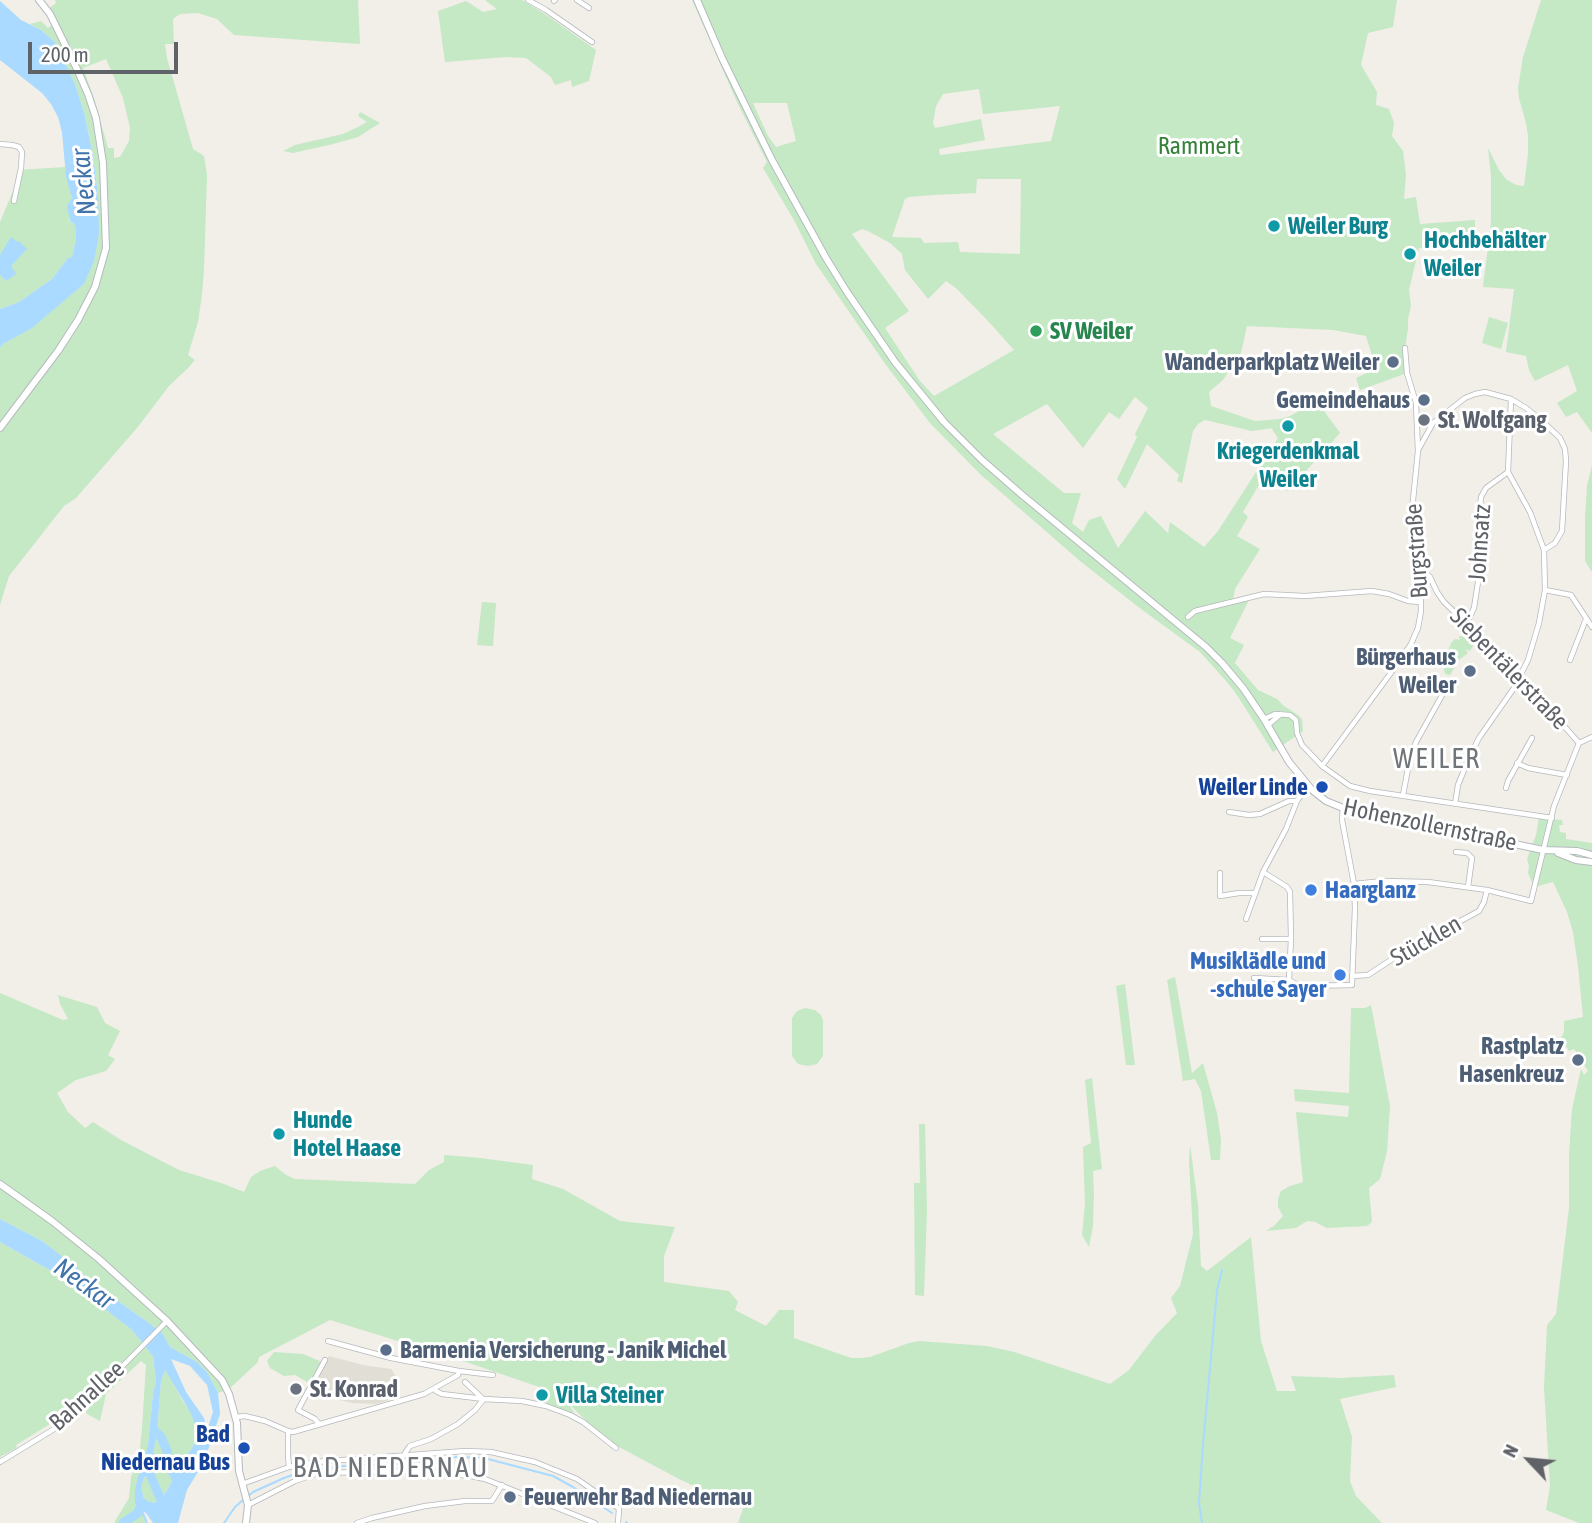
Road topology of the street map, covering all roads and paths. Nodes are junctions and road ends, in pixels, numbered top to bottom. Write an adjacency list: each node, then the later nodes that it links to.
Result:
1 (39, 0): 11 (main road)
2 (528, 0): 6 (street)
3 (577, 0): 5 (street)
4 (697, 0): 25 (main road, Hohenzollernstraße)
5 (589, 8)
6 (592, 42)
7 (0, 144): 8 (street)
8 (14, 201)
9 (1405, 348): 12 (street, Burgstraße)
10 (1511, 400): 12 (street); 13 (street); 14 (street)
11 (0, 428)
12 (1418, 451): 15 (street, Burgstraße)
13 (1508, 472): 14 (street); 20 (street, Johnsatz)
14 (1544, 550): 16 (street)
15 (1420, 568): 17 (street, Burgstraße); 20 (street, Siebentälerstraße)
16 (1545, 590): 19 (street); 23 (street)
17 (1421, 602): 18 (street); 30 (street, Burgstraße)
18 (1188, 617)
19 (1586, 618): 21 (street); 22 (street)
20 (1467, 623): 23 (street, Siebentälerstraße)
21 (1592, 627)
22 (1570, 660)
23 (1520, 675): 28 (street, Siebentälerstraße); 36 (street)
24 (1450, 681): 34 (street)
25 (1266, 722): 30 (street); 32 (main road, Hohenzollernstraße)
26 (1592, 737): 28 (street)
27 (1532, 738): 29 (street, Siebentälerstraße)
28 (1579, 743): 31 (street, Siebentälerstraße)
29 (1517, 763): 31 (street, Siebentälerstraße); 33 (street, Siebentälerstraße)
30 (1322, 766): 34 (street)
31 (1567, 775): 39 (street, Siebentälerstraße)
32 (1308, 786): 35 (street); 37 (main road, Hohenzollernstraße)
33 (1506, 788)
34 (1403, 795): 36 (street)
35 (1297, 801): 38 (street); 45 (street)
36 (1455, 803): 39 (street)
37 (1343, 808): 40 (main road, Hohenzollernstraße); 47 (street)
38 (1229, 812)
39 (1552, 818): 40 (street, Siebentälerstraße)
40 (1543, 850): 41 (main road, Hohenzollernstraße); 49 (street, Siebentälerstraße)
41 (1553, 851): 43 (main road, Hohenzollernstraße); 44 (main road, Hohenzollernstraße)
42 (1456, 852): 48 (street)
43 (1592, 855)
44 (1592, 862)
45 (1263, 872): 50 (street); 53 (street)
46 (1220, 873): 50 (street)
47 (1354, 884): 48 (street); 54 (street)
48 (1468, 887): 49 (street)
49 (1487, 890): 54 (street, Stücklen)
50 (1255, 893): 51 (street)
51 (1246, 919)
52 (1262, 939): 53 (street)
53 (1291, 939): 56 (street)
54 (1352, 976): 56 (street)
55 (1254, 978): 56 (street)
56 (1289, 980)
57 (0, 1184): 58 (main road)
58 (167, 1321): 66 (main road); 71 (street, Bahnallee)
59 (328, 1341): 61 (street)
60 (325, 1360): 67 (street)
61 (459, 1371): 62 (street); 64 (street)
62 (493, 1375)
63 (465, 1382): 65 (street)
64 (434, 1389): 65 (street); 67 (street)
65 (484, 1399): 69 (street); 70 (street)
66 (236, 1417): 68 (street); 74 (main road)
67 (319, 1424): 68 (street)
68 (288, 1431): 72 (street)
69 (616, 1448)
70 (405, 1455): 72 (street); 79 (street)
71 (0, 1462)
72 (289, 1467): 74 (street)
73 (502, 1485): 75 (street); 77 (street); 78 (street)
74 (243, 1486): 75 (main road)
75 (248, 1502): 76 (main road)
76 (246, 1523)
77 (357, 1523)
78 (595, 1523)
79 (618, 1523)

